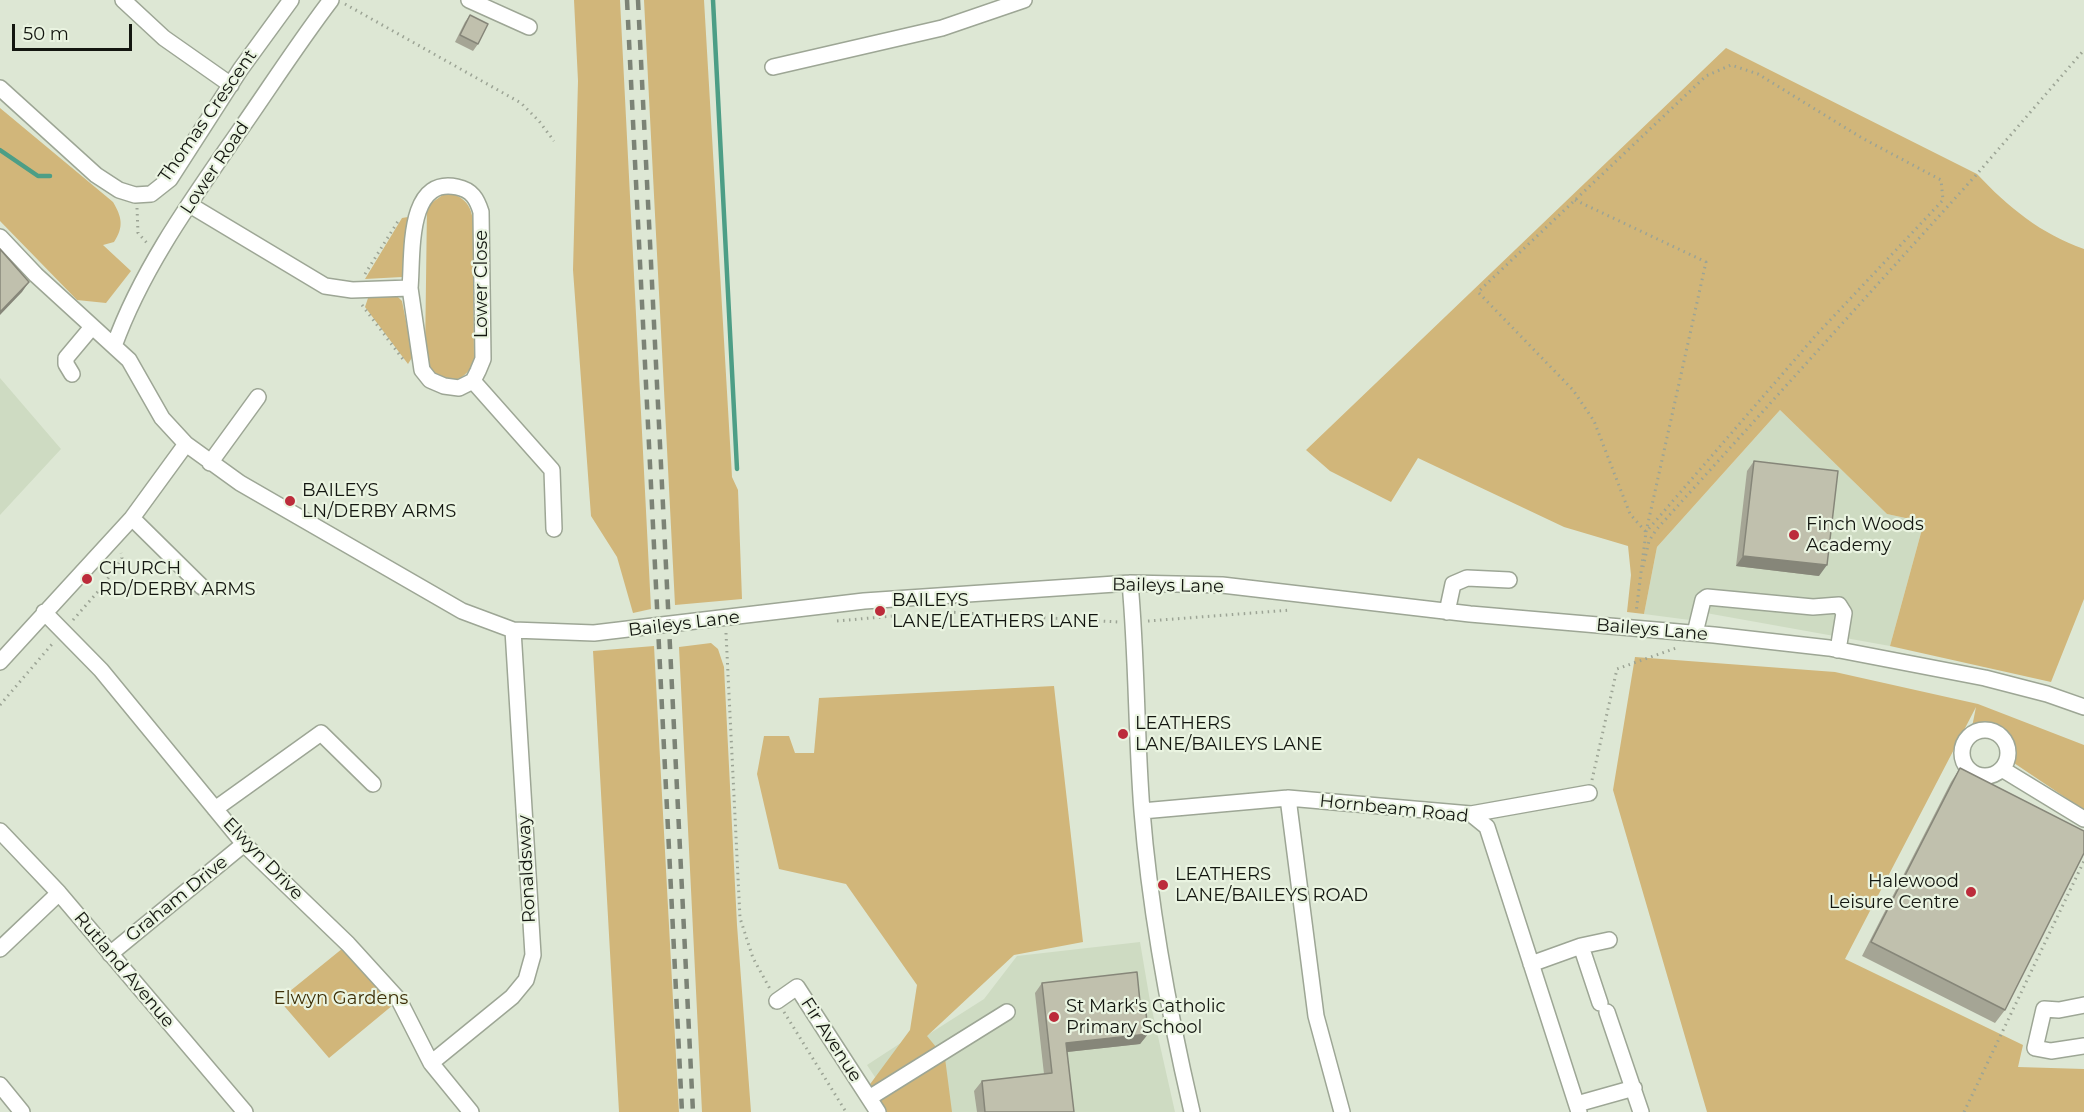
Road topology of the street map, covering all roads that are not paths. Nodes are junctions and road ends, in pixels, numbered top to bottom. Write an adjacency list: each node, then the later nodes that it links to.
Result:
1 (123, 0): 8 (street)
2 (291, 0): 8 (street, Thomas Crescent)
3 (331, 0): 10 (street, Lower Road)
4 (469, 0): 6 (street)
5 (1017, 1): 7 (street)
6 (529, 27)
7 (773, 67)
8 (231, 85): 9 (street, Thomas Crescent)
9 (0, 88)
10 (190, 205): 12 (street); 14 (street, Lower Road)
11 (0, 237): 13 (street, Baileys Lane)
12 (410, 288): 16 (street); 16 (street, Lower Close)
13 (92, 327): 14 (street, Baileys Lane); 15 (street)
14 (114, 346): 18 (street, Baileys Lane)
15 (72, 374)
16 (473, 381): 21 (street)
17 (258, 397): 19 (street)
18 (186, 444): 19 (street, Baileys Lane); 20 (street)
19 (210, 463): 27 (street, Baileys Lane)
20 (132, 518): 24 (street); 25 (street)
21 (554, 529)
22 (1509, 580): 26 (street)
23 (1130, 583): 26 (street, Baileys Lane); 27 (street, Baileys Lane); 37 (street)
24 (202, 587)
25 (44, 612): 30 (street); 36 (street, Elwyn Drive)
26 (1447, 612): 28 (street, Baileys Lane)
27 (513, 630): 52 (street, Ronaldsway)
28 (1695, 633): 29 (street, Baileys Lane); 29 (street)
29 (1838, 650): 31 (street, Baileys Lane)
30 (0, 662)
31 (2084, 707)
32 (2002, 769): 39 (street)
33 (374, 784): 36 (street)
34 (1589, 793): 38 (street)
35 (1288, 798): 37 (street, Hornbeam Road); 38 (street, Hornbeam Road); 63 (street)
36 (215, 809): 41 (street, Elwyn Drive)
37 (1142, 811): 62 (street)
38 (1471, 814): 47 (street, Hornbeam Road)
39 (2084, 819)
40 (0, 831): 42 (street, Rutland Avenue)
41 (244, 844): 46 (street, Graham Drive); 52 (street, Elwyn Drive)
42 (59, 894): 45 (street); 46 (street, Rutland Avenue)
43 (1609, 940): 44 (street)
44 (1581, 946): 47 (street); 54 (street)
45 (0, 949)
46 (110, 954): 59 (street, Rutland Avenue)
47 (1532, 964): 56 (street, Hornbeam Road)
48 (777, 1001): 55 (street, Fir Avenue)
49 (2084, 1005): 51 (street)
50 (1007, 1012): 55 (street)
51 (2084, 1046)
52 (431, 1063): 60 (street, Elwyn Drive)
53 (0, 1085): 58 (street)
54 (1634, 1088): 56 (street); 57 (street)
55 (869, 1098): 61 (street, Fir Avenue)
56 (1578, 1108)
57 (1640, 1110)
58 (22, 1112)
59 (245, 1112)
60 (471, 1112)
61 (878, 1112)
62 (1192, 1112)
63 (1342, 1112)

